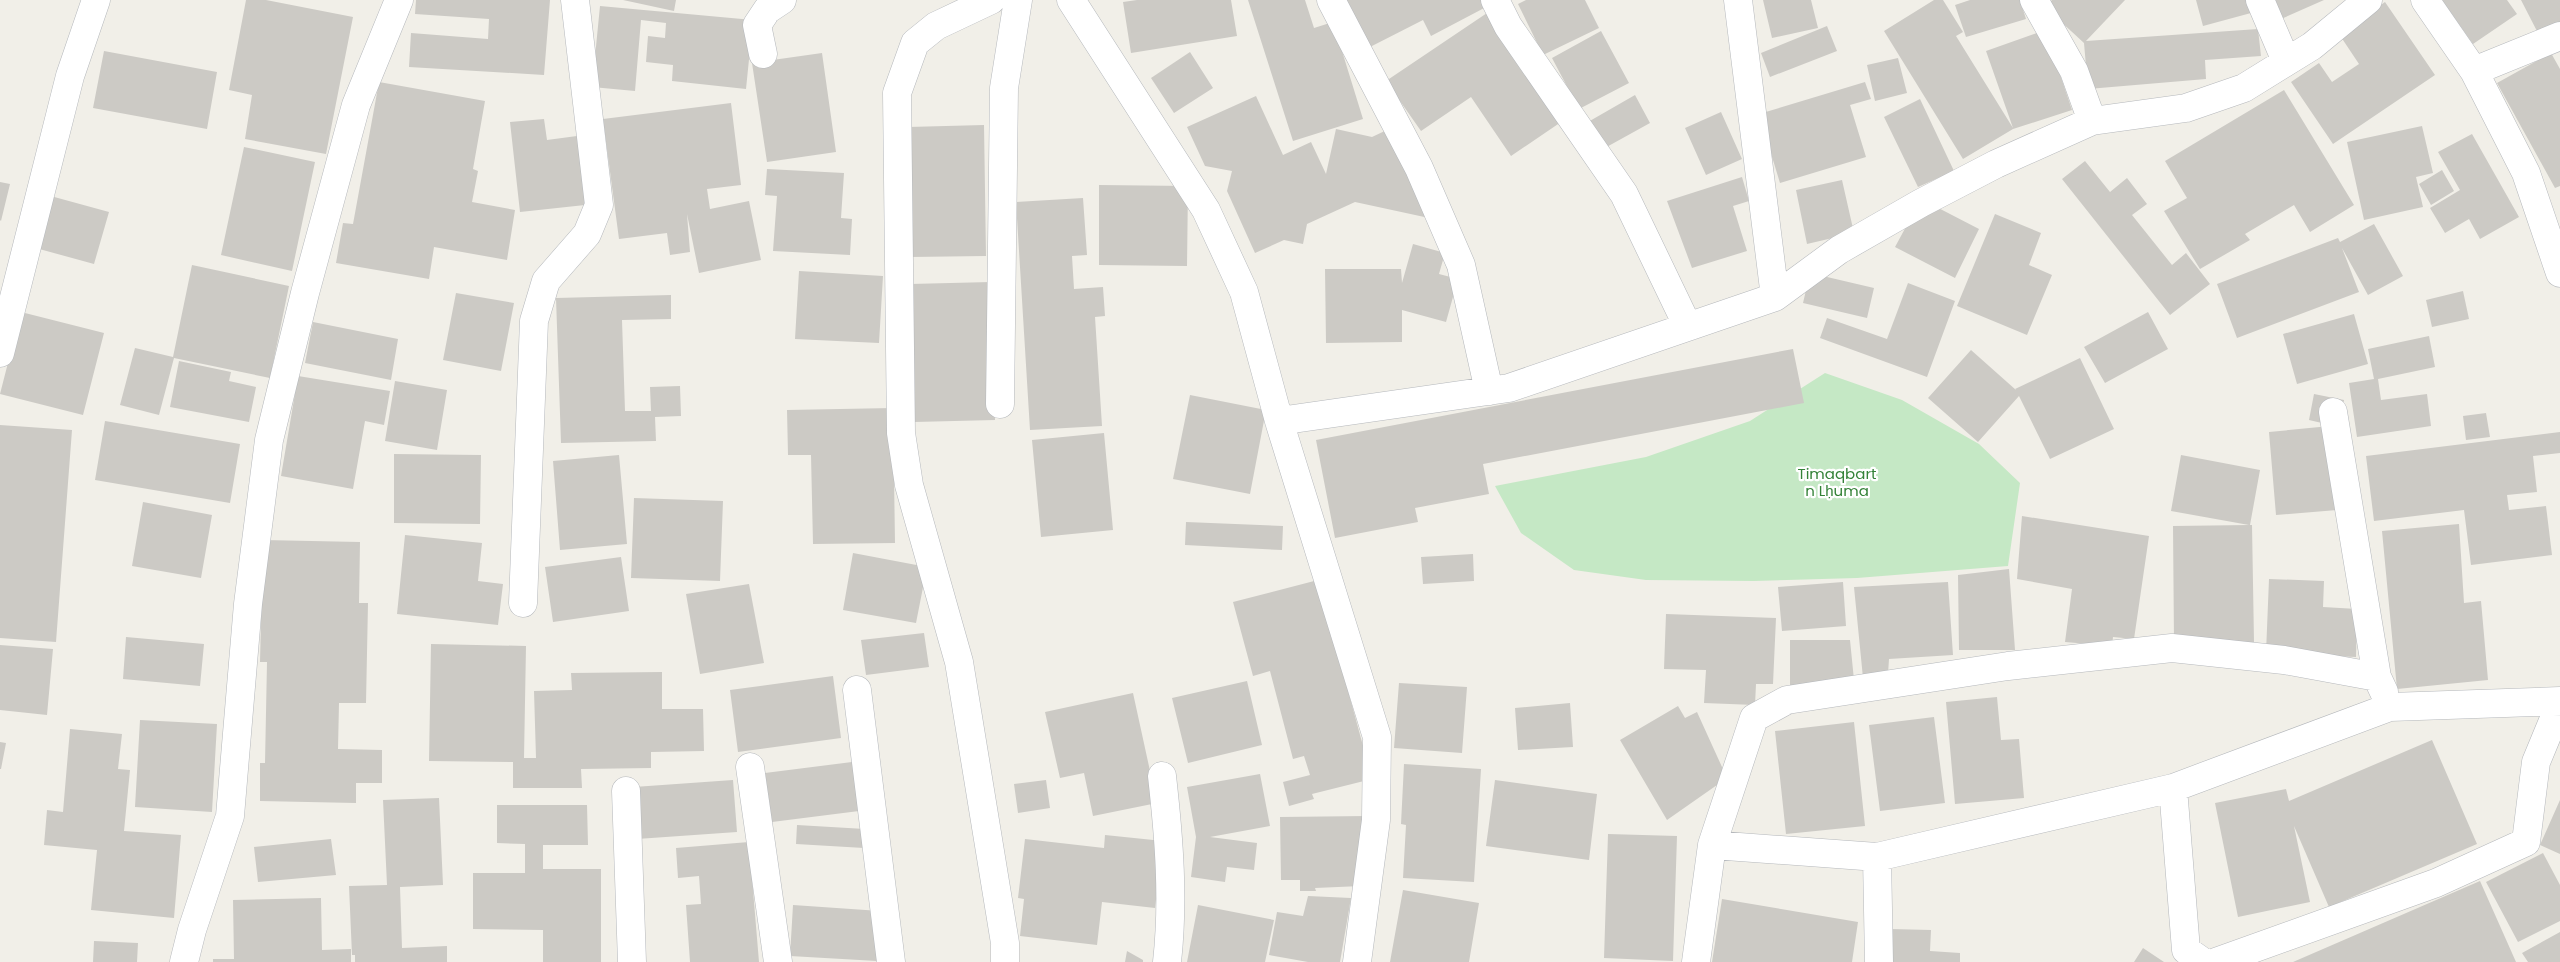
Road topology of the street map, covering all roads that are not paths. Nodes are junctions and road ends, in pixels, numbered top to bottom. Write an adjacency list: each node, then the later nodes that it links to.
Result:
1 (96, 0): 23 (street)
2 (398, 0): 39 (street)
3 (575, 0): 28 (street)
4 (782, 0): 16 (street)
5 (991, 0): 43 (street)
6 (1018, 0): 25 (street)
7 (1071, 0): 27 (street)
8 (1331, 0): 24 (street)
9 (1495, 0): 22 (street)
10 (1738, 0): 21 (street)
11 (2034, 0): 19 (street)
12 (2260, 0): 17 (street)
13 (2368, 0): 17 (street)
14 (2425, 0): 18 (street)
15 (2560, 36): 18 (street)
16 (763, 54)
17 (2286, 62): 19 (street)
18 (2474, 71): 20 (street)
19 (2092, 121): 21 (street)
20 (2560, 273)
21 (1775, 297): 22 (street)
22 (1688, 327): 24 (street)
23 (0, 353)
24 (1489, 391): 27 (street)
25 (1000, 404)
26 (2333, 412): 29 (street)
27 (1279, 420): 45 (street)
28 (523, 603)
29 (2377, 677): 32 (street); 37 (street)
30 (857, 690): 42 (street)
31 (2560, 702): 32 (street); 49 (street)
32 (2390, 707): 35 (street)
33 (750, 767): 41 (street)
34 (1162, 776): 44 (street)
35 (2173, 788): 38 (street); 48 (street)
36 (626, 791): 40 (street)
37 (1712, 845): 38 (street); 46 (street)
38 (1877, 858): 47 (street)
39 (184, 962)
40 (632, 962)
41 (778, 962)
42 (891, 962)
43 (1005, 962)
44 (1167, 962)
45 (1357, 962)
46 (1696, 962)
47 (1879, 962)
48 (2202, 962)
49 (2216, 962)

